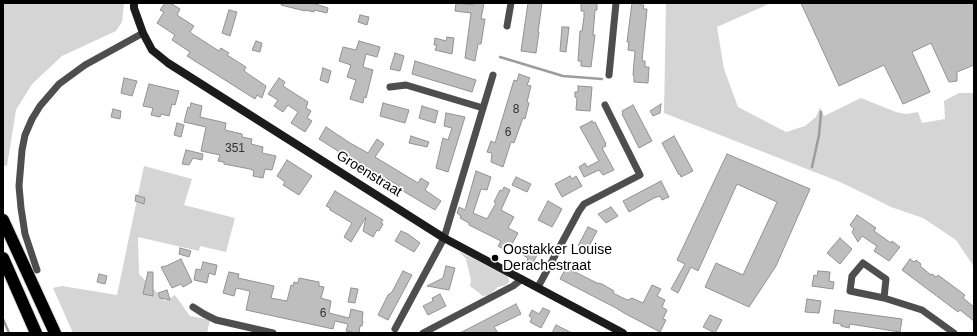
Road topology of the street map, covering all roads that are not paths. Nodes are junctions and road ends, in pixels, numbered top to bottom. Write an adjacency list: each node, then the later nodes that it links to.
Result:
1 (134, 3): 5 (street, Groenstraat)
2 (511, 3): 4 (street)
3 (616, 3): 7 (street)
4 (507, 26)
5 (143, 33): 12 (street, Groenstraat); 14 (street)
6 (493, 75): 10 (street)
7 (609, 75)
8 (390, 87): 10 (street)
9 (605, 105): 16 (street)
10 (483, 108): 12 (street)
11 (3, 220): 21 (highway)
12 (444, 238): 15 (street, Groenstraat); 19 (street)
13 (3, 258): 20 (highway)
14 (38, 270)
15 (522, 279): 16 (street, Groenstraat); 23 (street)
16 (538, 287): 24 (street, Groenstraat)
17 (884, 298): 17 (street); 25 (street)
18 (193, 307): 22 (street)
19 (396, 329)
20 (36, 333)
21 (55, 333)
22 (273, 333)
23 (423, 333)
24 (623, 333)
25 (954, 333)

